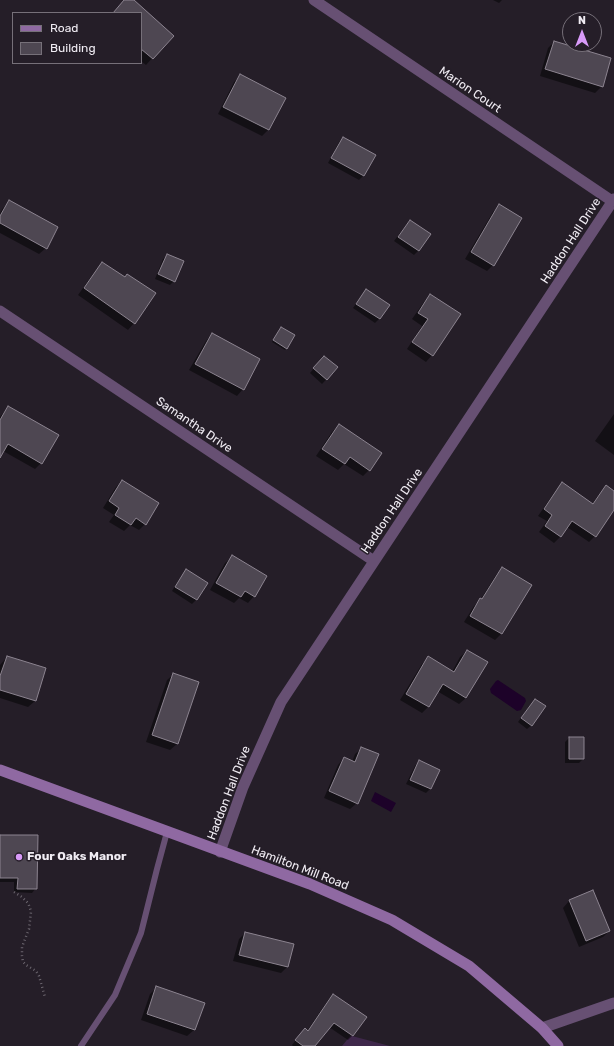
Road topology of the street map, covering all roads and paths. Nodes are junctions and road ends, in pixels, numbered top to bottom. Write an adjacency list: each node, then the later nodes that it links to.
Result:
1 (314, 0): 2 (street, Marion Court)
2 (613, 200): 4 (street, Haddon Hall Drive)
3 (0, 311): 4 (street, Samantha Drive)
4 (374, 561): 7 (street, Haddon Hall Drive)
5 (0, 770): 6 (main road, Hamilton Mill Road)
6 (167, 832): 7 (main road, Hamilton Mill Road); 12 (lane)
7 (220, 852): 11 (main road, Hamilton Mill Road)
8 (14, 892): 9 (path)
9 (45, 998)
10 (614, 1004): 11 (street)
11 (542, 1028): 13 (main road, Hamilton Mill Road)
12 (81, 1046)
13 (558, 1046)

